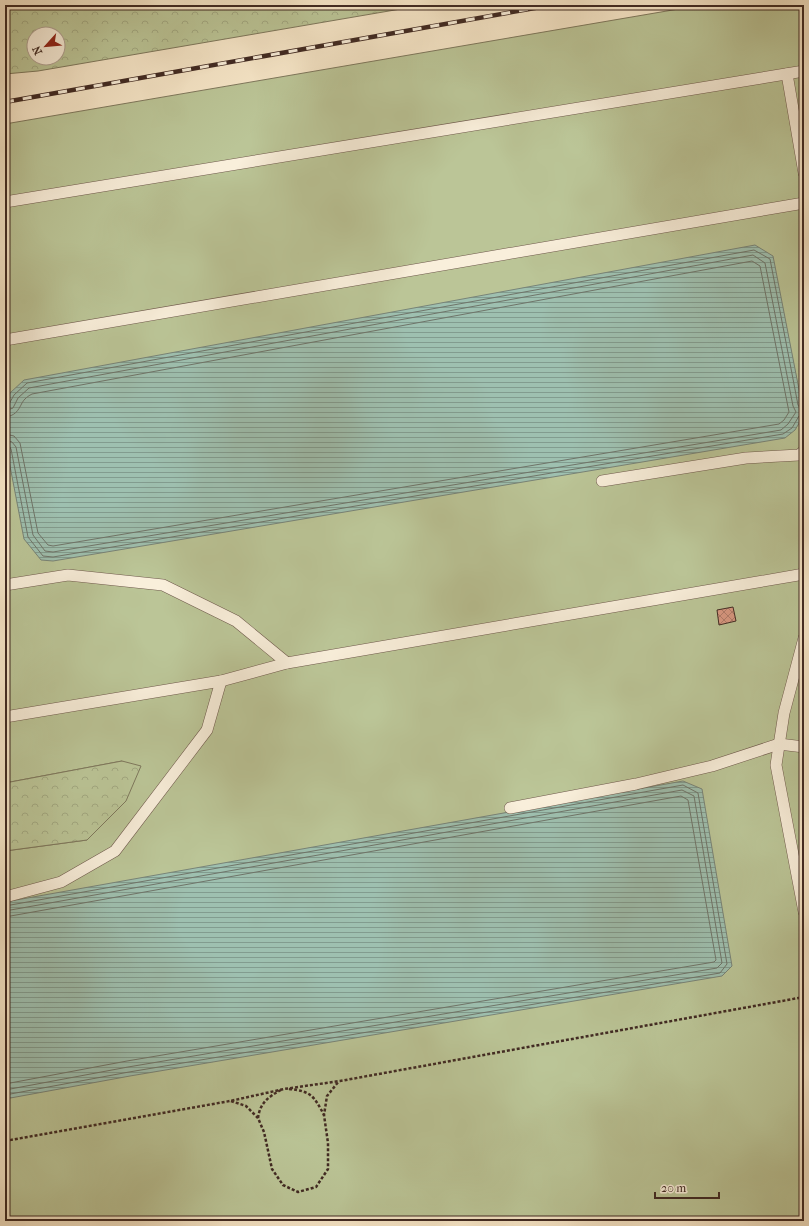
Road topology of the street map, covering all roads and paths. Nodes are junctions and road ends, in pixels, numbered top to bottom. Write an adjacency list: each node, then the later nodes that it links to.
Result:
1 (804, 71): 2 (lane)
2 (787, 74): 3 (lane); 4 (lane)
3 (804, 173)
4 (5, 202)
5 (804, 203): 6 (lane)
6 (5, 340)
7 (804, 451): 8 (lane)
8 (602, 481)
9 (804, 574): 12 (lane)
10 (5, 585): 12 (lane)
11 (804, 638): 15 (lane)
12 (287, 663): 13 (lane)
13 (221, 681): 14 (lane); 18 (lane)
14 (5, 717)
15 (779, 744): 16 (lane); 17 (lane); 19 (lane)
16 (804, 747)
17 (510, 808)
18 (5, 897)
19 (804, 912)
20 (804, 997): 21 (path)
21 (340, 1081): 22 (path); 24 (path)
22 (284, 1089): 23 (path); 24 (path); 25 (path)
23 (230, 1100): 25 (path); 26 (path)
24 (324, 1115): 25 (path)
25 (258, 1118)
26 (5, 1141)

